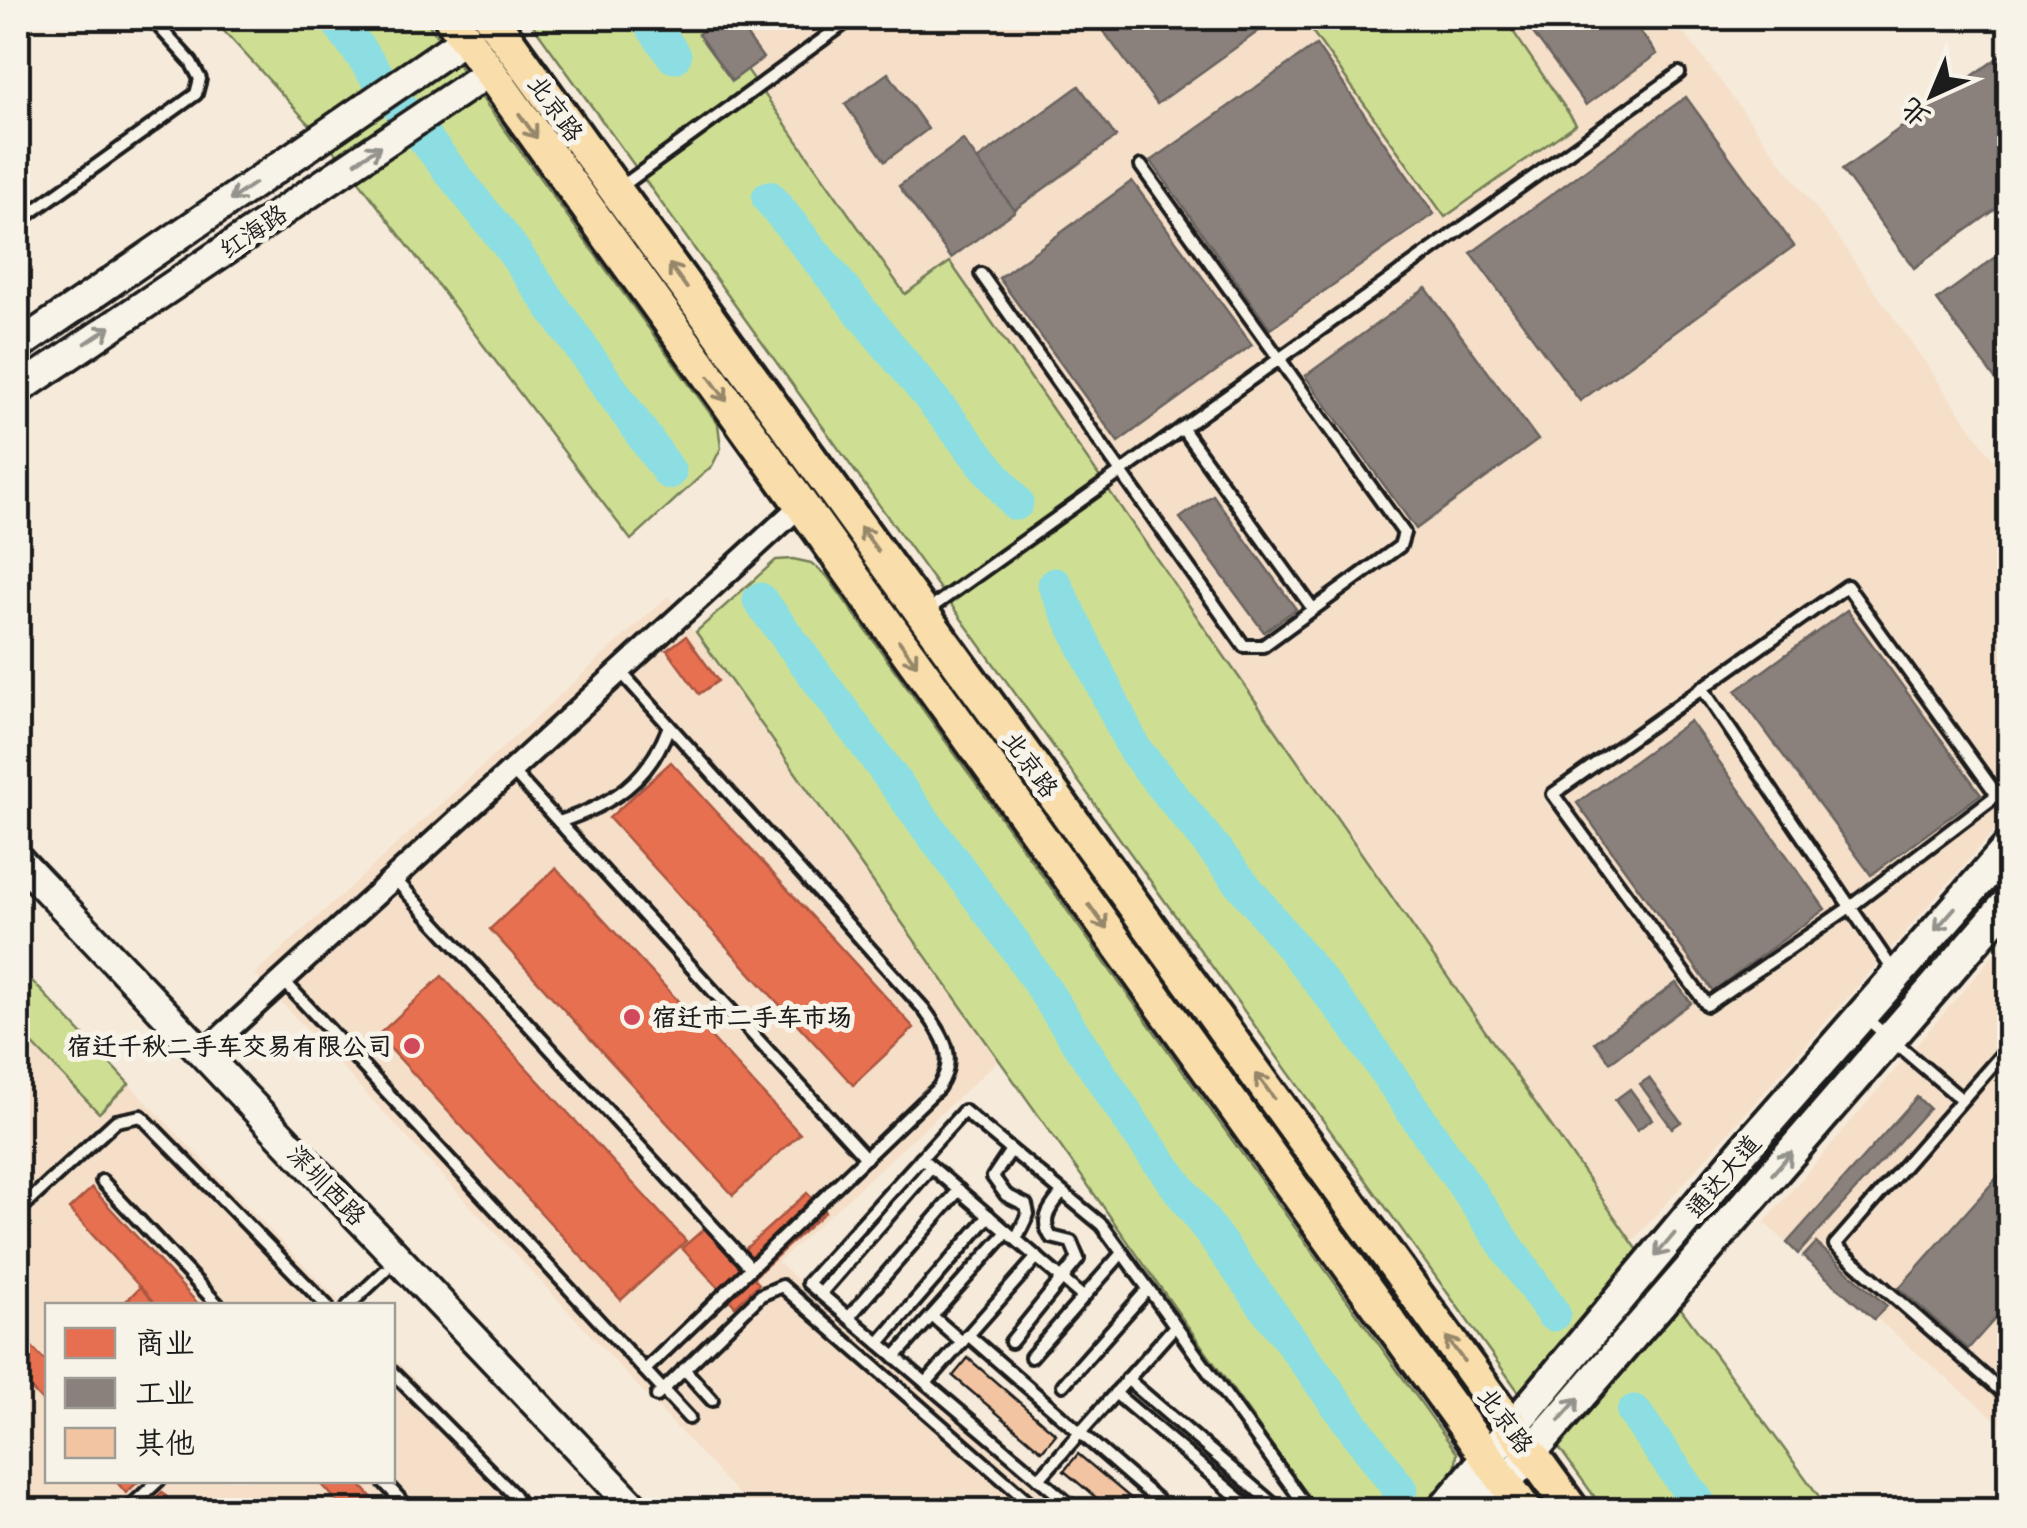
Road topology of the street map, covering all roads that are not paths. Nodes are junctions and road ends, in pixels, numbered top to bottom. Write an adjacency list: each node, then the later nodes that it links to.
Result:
1 (151, 18): 8 (lane)
2 (852, 18): 7 (lane)
3 (469, 24): 4 (main road, 北京路); 7 (main road, 北京路); 10 (street, 红海路, one-way to 10)
4 (489, 72): 12 (street, 红海路, one-way to 4); 15 (main road, 北京路, one-way to 15)
5 (1679, 73): 11 (lane)
6 (1141, 166): 11 (lane)
7 (616, 191): 17 (main road, 北京路, one-way to 7)
8 (18, 222)
9 (981, 274): 14 (lane)
10 (18, 346)
11 (1279, 359): 13 (lane); 16 (lane)
12 (18, 390)
13 (1182, 428): 14 (lane); 16 (lane)
14 (1121, 472): 16 (lane); 17 (lane)
15 (801, 505): 18 (street); 78 (main road, 北京路, one-way to 78)
16 (1314, 609)
17 (923, 614): 77 (main road, 北京路, one-way to 17)
18 (620, 671): 20 (lane); 21 (street)
19 (1702, 688): 28 (lane); 28 (lane); 28 (lane)
20 (669, 726): 22 (lane); 37 (lane)
21 (512, 770): 22 (lane); 25 (street)
22 (559, 822): 37 (lane)
23 (2010, 846): 29 (main road, 通达大道, one-way to 29)
24 (18, 859): 34 (street, 深圳西路)
25 (394, 878): 30 (street); 48 (lane)
26 (18, 882): 49 (street, 深圳西路)
27 (2010, 900): 32 (main road, 通达大道)
28 (1850, 907): 29 (lane)
29 (1897, 976): 31 (main road, 通达大道)
30 (283, 980): 34 (street); 65 (lane)
31 (1862, 1015): 32 (lane); 77 (main road, 通达大道, one-way to 77)
32 (1890, 1038): 35 (lane); 77 (main road, 通达大道, one-way to 32)
33 (2010, 1045): 35 (lane)
34 (202, 1054): 86 (street, 深圳西路)
35 (1961, 1099): 74 (lane)
36 (1011, 1150): 38 (lane); 42 (lane); 45 (lane)
37 (866, 1158): 48 (lane)
38 (921, 1158): 39 (lane); 52 (lane)
39 (931, 1167): 41 (lane); 52 (lane)
40 (102, 1181): 54 (lane)
41 (959, 1190): 44 (lane); 58 (lane)
42 (1062, 1192): 46 (lane); 50 (lane)
43 (18, 1211): 55 (lane)
44 (988, 1216): 45 (lane); 62 (lane)
45 (1012, 1236): 47 (lane); 57 (lane)
46 (1122, 1253): 51 (lane); 53 (lane)
47 (1037, 1257): 50 (lane); 60 (lane)
48 (751, 1268): 65 (lane)
49 (385, 1271): 56 (lane); 85 (street, 深圳西路)
50 (1064, 1280): 53 (lane); 61 (lane)
51 (1148, 1289): 59 (lane); 70 (lane)
52 (821, 1293): 58 (lane)
53 (1083, 1297): 64 (lane)
54 (216, 1303)
55 (324, 1303)
56 (351, 1303)
57 (932, 1316): 60 (lane); 63 (lane)
58 (850, 1317): 62 (lane)
59 (1175, 1326): 68 (lane); 92 (lane)
60 (965, 1339): 69 (lane); 76 (lane)
61 (1010, 1342)
62 (879, 1343): 63 (lane)
63 (895, 1356): 69 (lane)
64 (1030, 1357)
65 (645, 1370): 72 (lane)
66 (684, 1370): 72 (lane); 73 (lane); 87 (lane)
67 (395, 1375): 84 (lane)
68 (1127, 1379): 71 (lane); 91 (lane)
69 (926, 1382): 79 (lane)
70 (1063, 1385)
71 (1116, 1392): 76 (lane); 90 (lane)
72 (660, 1393): 75 (lane)
73 (712, 1400)
74 (2010, 1400)
75 (689, 1418)
76 (1080, 1432): 79 (lane); 89 (lane)
77 (1522, 1441): 78 (main road, 通达大道); 96 (main road, 北京路)
78 (1497, 1471): 93 (main road, 通达大道); 94 (main road, 通达大道); 95 (main road, 北京路)
79 (1039, 1478): 88 (lane)
80 (156, 1483): 82 (lane)
81 (385, 1483): 83 (lane)
82 (127, 1510)
83 (410, 1510)
84 (524, 1510)
85 (611, 1510)
86 (637, 1510)
87 (1038, 1510)
88 (1076, 1510)
89 (1169, 1510)
90 (1254, 1510)
91 (1280, 1510)
92 (1309, 1510)
93 (1443, 1510)
94 (1481, 1510)
95 (1525, 1510)
96 (1572, 1510)

